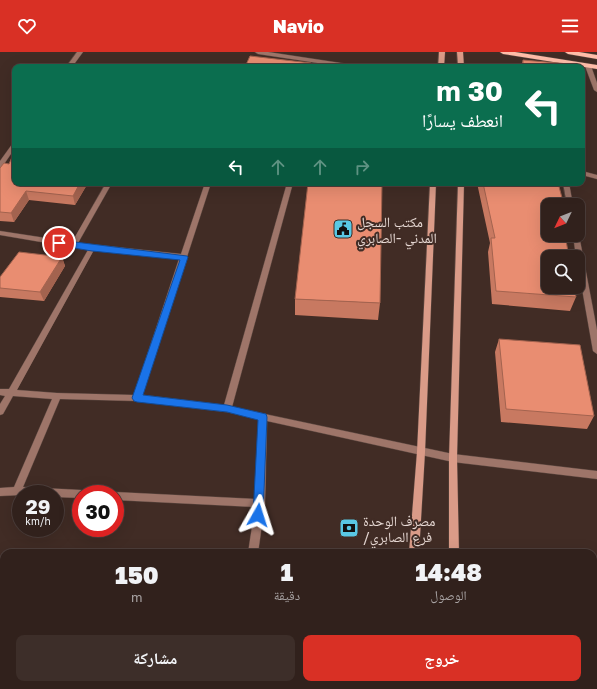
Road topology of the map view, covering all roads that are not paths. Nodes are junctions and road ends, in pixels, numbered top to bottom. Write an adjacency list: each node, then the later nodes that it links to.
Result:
1 (80, 52): 8 (street)
2 (442, 52): 10 (street)
3 (460, 52): 11 (street)
4 (503, 52): 12 (main road)
5 (568, 52): 7 (main road)
6 (257, 54): 9 (street)
7 (597, 57)
8 (71, 64)
9 (321, 64)
10 (441, 64)
11 (461, 64)
12 (576, 64)
13 (585, 66): 14 (main road)
14 (588, 66): 15 (main road); 16 (street)
15 (597, 67)
16 (597, 90)
17 (12, 148): 18 (street)
18 (0, 166)
19 (585, 174): 20 (street)
20 (597, 176)
21 (107, 186): 30 (street)
22 (207, 186): 32 (street)
23 (289, 186): 38 (street)
24 (433, 186): 41 (street)
25 (461, 186): 42 (street)
26 (567, 186): 27 (street)
27 (569, 198)
28 (0, 233): 30 (street)
29 (577, 242): 33 (street)
30 (74, 245): 31 (street)
31 (92, 248): 32 (street); 35 (street)
32 (184, 257): 37 (street)
33 (597, 351)
34 (0, 392): 35 (street)
35 (10, 392): 36 (street); 39 (street)
36 (57, 396): 37 (street); 44 (street)
37 (137, 398): 38 (street)
38 (227, 409): 40 (street)
39 (0, 412)
40 (263, 417): 41 (street); 48 (street)
41 (421, 452): 42 (street); 50 (street)
42 (453, 458): 43 (street); 51 (street)
43 (597, 475)
44 (20, 485)
45 (12, 491): 46 (street)
46 (0, 492)
47 (124, 496): 48 (street)
48 (260, 503): 49 (street)
49 (254, 549)
50 (414, 549)
51 (454, 549)

